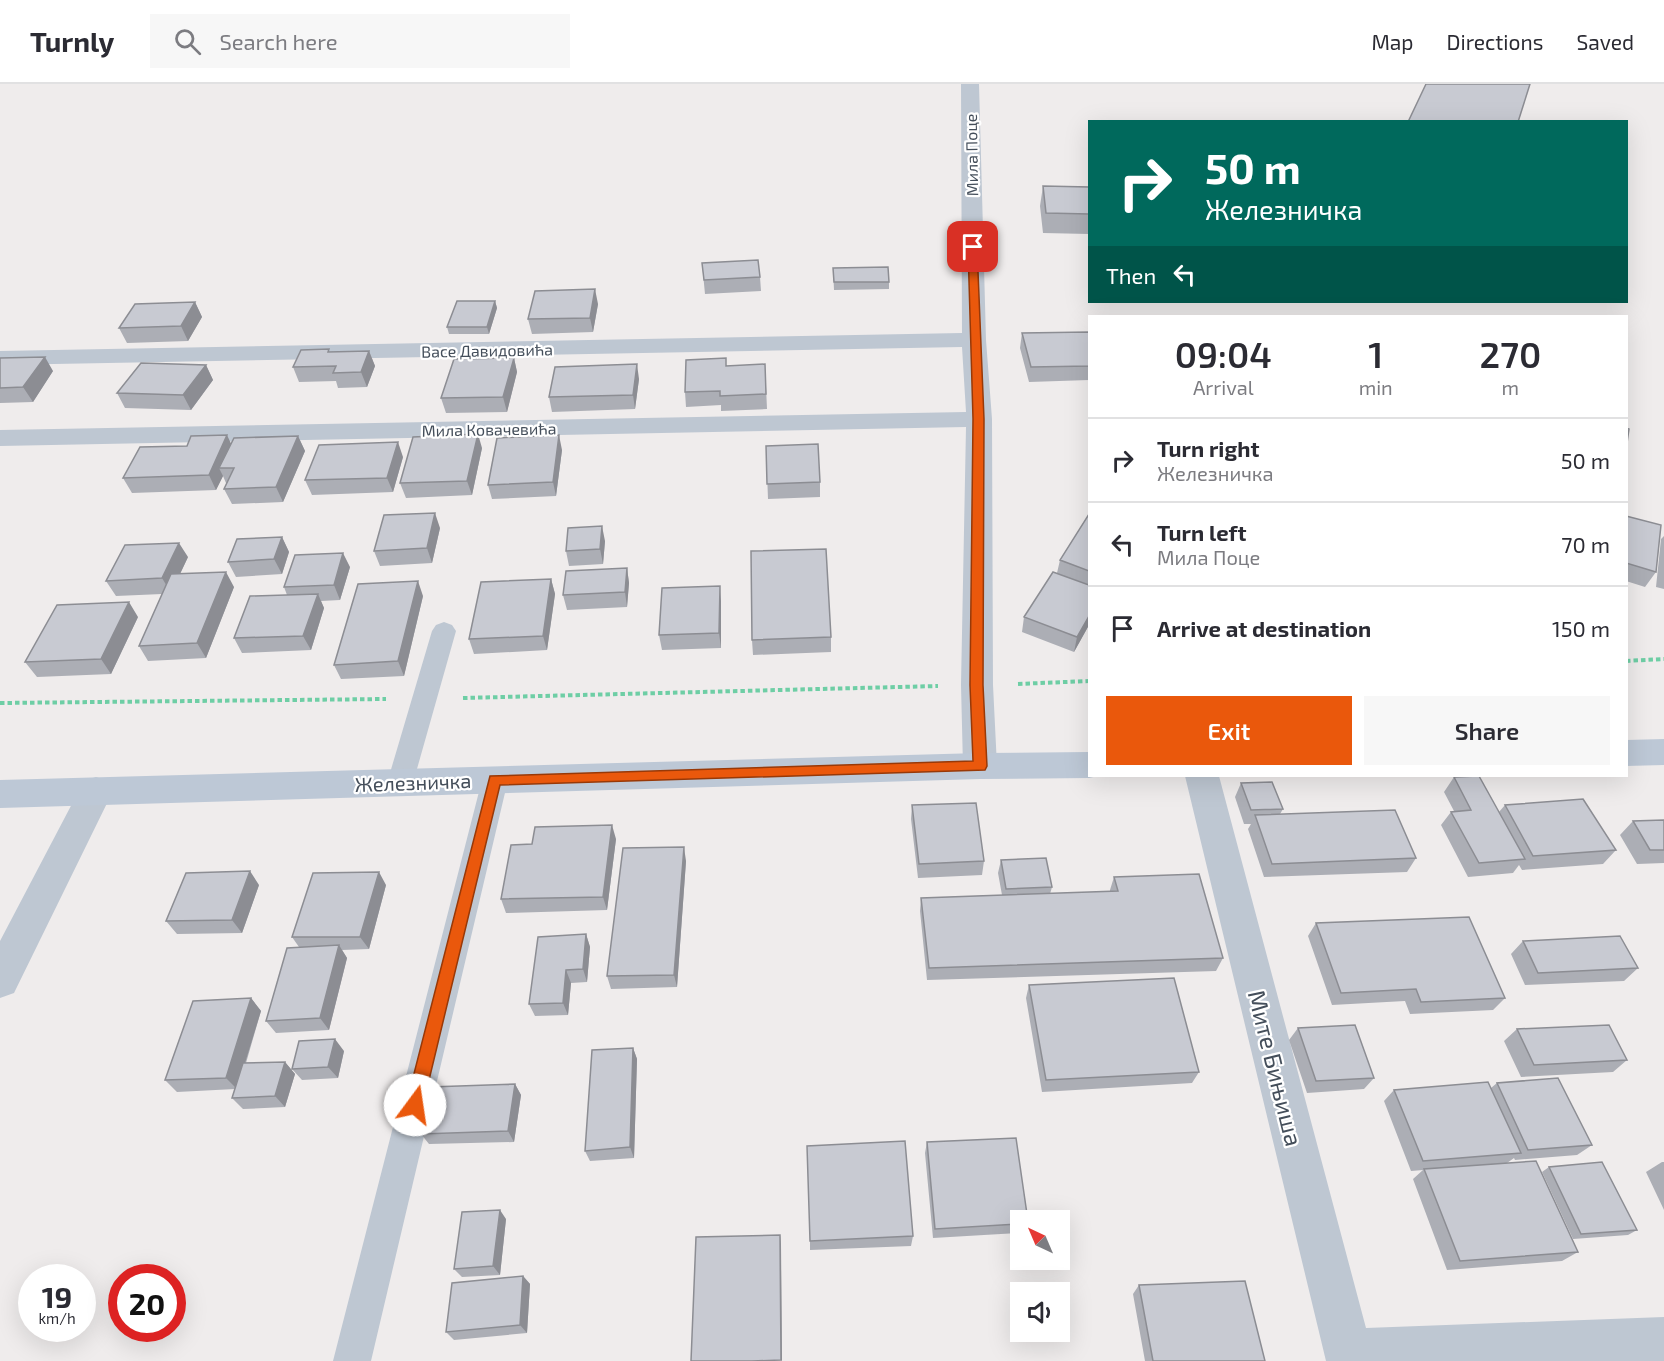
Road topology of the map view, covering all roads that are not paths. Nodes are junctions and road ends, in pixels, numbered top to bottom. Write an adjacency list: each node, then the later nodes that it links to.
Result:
1 (970, 84): 2 (street, Мила Поце)
2 (974, 340): 3 (street, Васе Давидовића); 4 (street, Мила Поце)
3 (0, 358)
4 (978, 419): 5 (street, Мила Ковачевића); 10 (street, Мила Поце)
5 (0, 438)
6 (444, 631): 13 (lane)
7 (1664, 752): 8 (main road)
8 (1628, 753)
9 (1088, 765): 10 (main road, Железничка)
10 (980, 766): 12 (main road, Железничка)
11 (1202, 777): 18 (street, Мите Бињиша)
12 (495, 780): 13 (main road, Железничка); 19 (lane)
13 (400, 783): 14 (main road, Железничка)
14 (96, 791): 15 (main road, Железничка); 16 (street)
15 (0, 794)
16 (0, 980)
17 (1664, 1341): 18 (street)
18 (1349, 1357)
19 (352, 1361)

